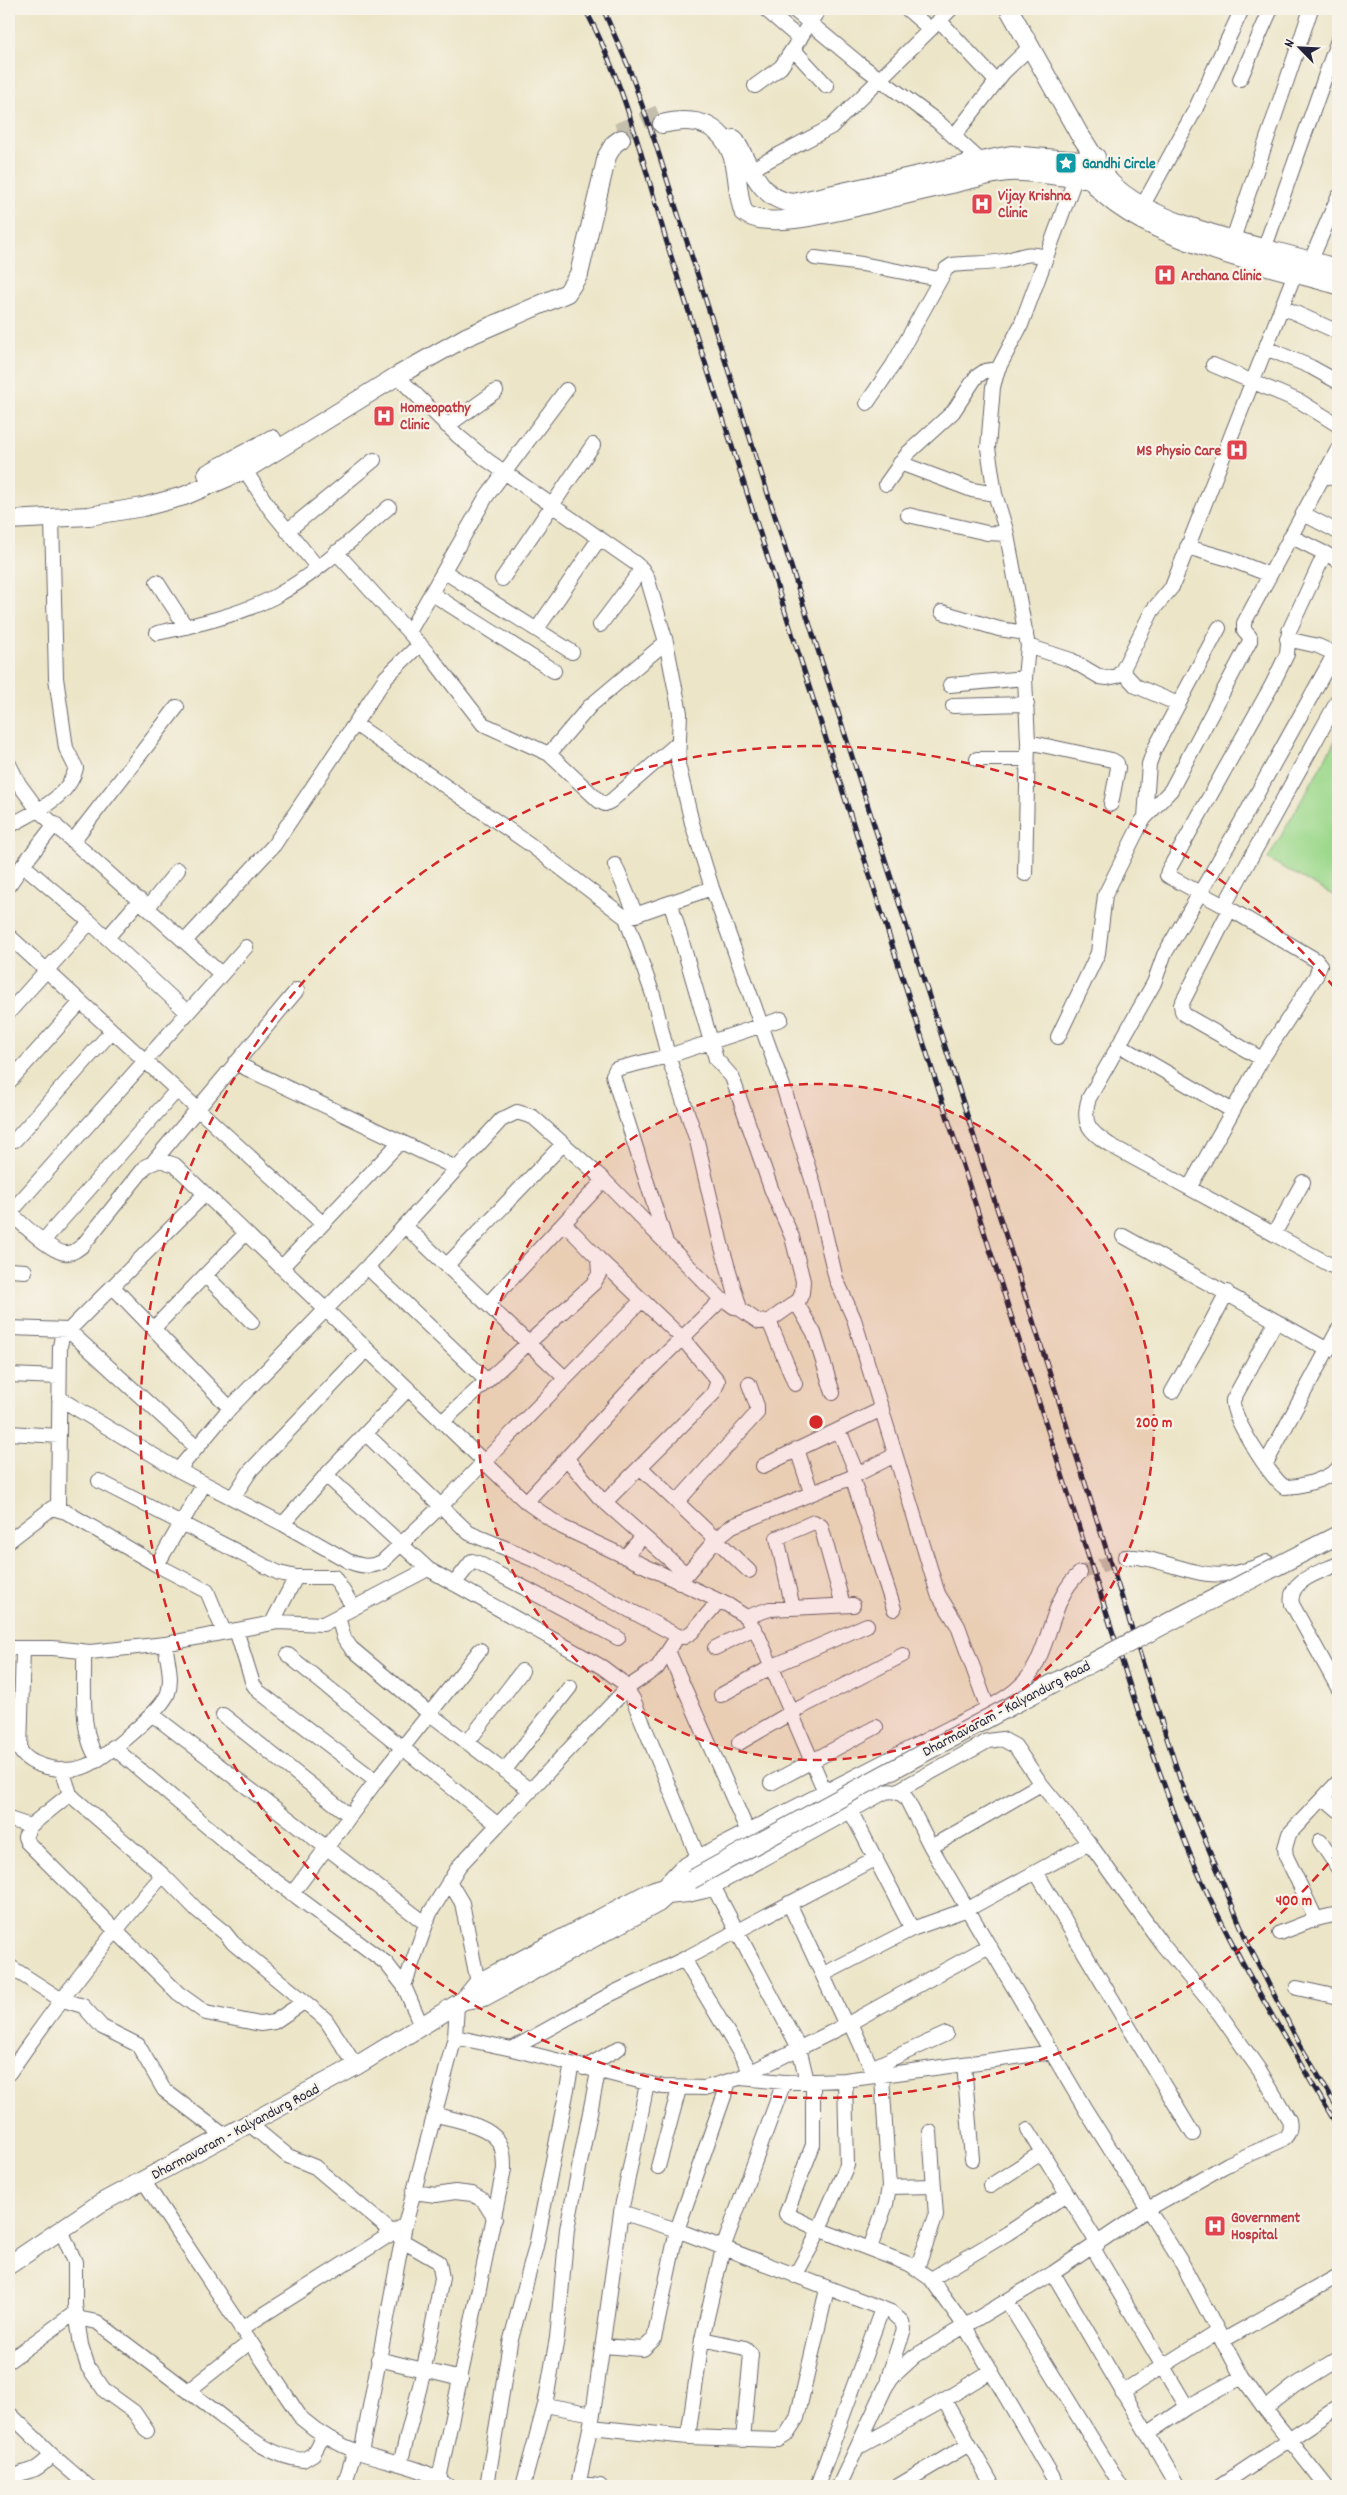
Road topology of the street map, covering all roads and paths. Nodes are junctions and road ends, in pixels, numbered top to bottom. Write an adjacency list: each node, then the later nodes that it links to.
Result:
1 (764, 9): 14 (street)
2 (792, 9): 11 (street)
3 (818, 9): 11 (street)
4 (907, 9): 12 (street)
5 (951, 9): 12 (street)
6 (1009, 9): 15 (main road)
7 (1241, 9): 8 (street); 28 (street)
8 (1247, 9)
9 (1271, 9): 17 (street)
10 (1311, 9): 29 (street)
11 (809, 22): 14 (street); 16 (street)
12 (935, 24): 16 (street); 18 (street)
13 (1338, 40): 30 (street)
14 (796, 44): 19 (street); 20 (street)
15 (1030, 47): 18 (street); 22 (main road)
16 (881, 79): 21 (street); 24 (street)
17 (1240, 79)
18 (996, 81): 21 (street)
19 (755, 86)
20 (827, 86)
21 (954, 136): 23 (street)
22 (1088, 159): 23 (main road); 26 (main road)
23 (980, 160): 24 (main road); 25 (street)
24 (752, 169): 25 (main road)
25 (994, 174): 26 (main road)
26 (1090, 178): 28 (main road); 30 (main road); 31 (street)
27 (1338, 197): 33 (street)
28 (1143, 205): 29 (main road)
29 (1233, 239): 30 (main road)
30 (1262, 255): 33 (main road); 35 (main road)
31 (1046, 257): 36 (street); 42 (street)
32 (815, 258): 36 (street)
33 (1311, 260): 34 (main road)
34 (1338, 269)
35 (1295, 273): 37 (main road); 38 (street)
36 (938, 279): 48 (street)
37 (1338, 285)
38 (1282, 307): 39 (street); 40 (street)
39 (1338, 332)
40 (1266, 348): 44 (street); 45 (street)
41 (1213, 365): 44 (street)
42 (998, 369): 54 (street); 60 (street)
43 (397, 376): 50 (street); 55 (main road); 63 (main road)
44 (1252, 382): 49 (street); 73 (street)
45 (1338, 382)
46 (566, 390): 56 (street)
47 (496, 391): 50 (street)
48 (868, 403)
49 (1338, 425)
50 (447, 426): 56 (street)
51 (593, 445): 61 (street)
52 (1338, 449): 57 (street)
53 (374, 460): 68 (street)
54 (900, 463): 59 (street); 60 (street)
55 (246, 470): 66 (main road); 68 (street)
56 (504, 472): 61 (street); 79 (street)
57 (1326, 474): 58 (street); 64 (street)
58 (1338, 481)
59 (886, 484)
60 (995, 494): 70 (street)
61 (551, 504): 72 (street); 81 (street)
62 (389, 507): 74 (street)
63 (9, 513)
64 (1304, 514): 69 (street); 71 (street)
65 (908, 515): 70 (street)
66 (52, 519): 67 (main road); 114 (street)
67 (9, 520)
68 (288, 531): 77 (street)
69 (1338, 532)
70 (1007, 534): 92 (street)
71 (1292, 537): 75 (street); 80 (street)
72 (599, 539): 78 (street); 88 (street)
73 (1187, 548): 80 (street); 98 (street)
74 (336, 552): 77 (street); 89 (street)
75 (1325, 553): 76 (street); 91 (street)
76 (1338, 560)
77 (318, 568): 86 (street)
78 (642, 570): 85 (street); 93 (street)
79 (445, 572): 83 (street); 88 (street)
80 (1270, 575): 115 (street)
81 (502, 579)
82 (157, 582): 86 (street)
83 (431, 593): 89 (street); 97 (street)
84 (942, 612): 92 (street)
85 (600, 625)
86 (186, 627): 90 (street)
87 (1218, 628): 103 (street)
88 (537, 629): 95 (street)
89 (409, 632): 94 (street)
90 (157, 633)
91 (1287, 639): 96 (street); 125 (street)
92 (1027, 640): 98 (street); 99 (street)
93 (666, 642): 107 (street); 109 (street)
94 (420, 644): 106 (street); 109 (street)
95 (572, 652)
96 (1337, 654): 125 (street)
97 (554, 671)
98 (1122, 671): 103 (street)
99 (1025, 678): 100 (street); 102 (street)
100 (950, 685)
101 (1338, 700): 128 (street)
102 (1027, 704): 104 (street); 108 (street)
103 (1178, 704): 115 (street)
104 (953, 706)
105 (177, 707): 118 (street)
106 (355, 724): 129 (street); 133 (street)
107 (679, 742): 109 (street); 124 (street)
108 (1028, 742): 111 (street); 113 (street)
109 (549, 754)
110 (977, 759): 111 (street)
111 (1027, 759): 122 (street)
112 (10, 770): 114 (street)
113 (1111, 804)
114 (38, 810): 116 (street); 117 (street)
115 (1145, 817): 144 (street)
116 (55, 824): 118 (street); 120 (street)
117 (9, 826)
118 (73, 841): 126 (street)
119 (615, 864): 129 (street)
120 (24, 865): 123 (street); 130 (street)
121 (178, 870): 126 (street)
122 (1025, 874)
123 (9, 885)
124 (712, 888): 127 (street); 142 (street)
125 (1200, 894): 128 (street); 146 (street)
126 (144, 904): 132 (street); 133 (street)
127 (671, 904): 129 (street); 145 (street)
128 (1227, 907): 148 (street); 148 (street)
129 (631, 917): 147 (street)
130 (90, 922): 132 (street); 135 (street)
131 (9, 936): 135 (street)
132 (107, 938): 140 (street)
133 (185, 941): 136 (street)
134 (246, 947): 136 (street)
135 (48, 971): 138 (street); 139 (street)
136 (221, 974): 140 (street)
137 (297, 990): 150 (street)
138 (82, 1002): 143 (street); 151 (street)
139 (9, 1012)
140 (188, 1012): 149 (street)
141 (781, 1019): 142 (street)
142 (760, 1027): 145 (street); 211 (street)
143 (112, 1031): 149 (street); 155 (street)
144 (1058, 1037)
145 (711, 1041): 147 (street); 185 (street)
146 (1119, 1045): 154 (street); 162 (street)
147 (668, 1056): 172 (street); 187 (street)
148 (1262, 1059): 154 (street)
149 (144, 1060): 152 (street); 164 (street)
150 (235, 1063): 153 (street); 156 (street)
151 (9, 1082)
152 (177, 1090): 153 (street); 171 (street)
153 (198, 1109): 158 (street); 165 (street)
154 (1233, 1110): 162 (street)
155 (15, 1140)
156 (401, 1141): 159 (street); 165 (street)
157 (563, 1144): 159 (street); 160 (street); 174 (street)
158 (154, 1161): 163 (street); 171 (street)
159 (456, 1168): 167 (street)
160 (604, 1180): 166 (street); 172 (street)
161 (1303, 1182): 169 (street)
162 (1190, 1188): 169 (street)
163 (206, 1194): 168 (street); 181 (street)
164 (9, 1213): 171 (street)
165 (322, 1223): 175 (street)
166 (564, 1224): 173 (street); 186 (street)
167 (405, 1226): 174 (street); 176 (street)
168 (246, 1233): 175 (street); 180 (street)
169 (1274, 1234): 177 (street)
170 (1123, 1236): 182 (street)
171 (43, 1240)
172 (667, 1243): 184 (street)
173 (598, 1258): 183 (street); 197 (street)
174 (447, 1265): 186 (street)
175 (282, 1267): 188 (street)
176 (367, 1267): 188 (street); 203 (street)
177 (1338, 1269)
178 (9, 1270): 179 (street)
179 (25, 1271)
180 (206, 1276): 191 (street); 193 (street)
181 (113, 1287): 193 (street); 194 (street)
182 (1227, 1292): 190 (street); 207 (street)
183 (642, 1300): 196 (street); 202 (street)
184 (722, 1300): 187 (street); 196 (street)
185 (796, 1302): 189 (street); 208 (street)
186 (488, 1304): 197 (street)
187 (737, 1307): 189 (street)
188 (325, 1309): 198 (street); 210 (street)
189 (769, 1321): 205 (street)
190 (1276, 1321): 199 (street); 222 (street)
191 (252, 1322)
192 (9, 1328): 194 (street)
193 (154, 1328): 210 (street)
194 (68, 1330): 201 (street); 217 (street)
195 (1338, 1330): 199 (street)
196 (682, 1338): 220 (street); 224 (street)
197 (527, 1342): 202 (street); 203 (street)
198 (367, 1349): 206 (street); 232 (street)
199 (1328, 1350): 222 (street)
200 (9, 1375): 201 (street)
201 (60, 1377): 209 (street)
202 (565, 1378): 221 (street)
203 (486, 1380): 212 (street)
204 (749, 1384): 235 (street)
205 (795, 1384)
206 (408, 1390): 212 (street); 215 (street)
207 (1172, 1392)
208 (834, 1393)
209 (59, 1398): 216 (street); 226 (street)
210 (230, 1408): 217 (street)
211 (882, 1409): 213 (street); 219 (street)
212 (442, 1422): 221 (street)
213 (839, 1430): 218 (street); 228 (street)
214 (9, 1433): 216 (street)
215 (366, 1434): 227 (street); 236 (street)
216 (59, 1436): 237 (street)
217 (196, 1447): 226 (street)
218 (797, 1449): 223 (street); 231 (street)
219 (895, 1456): 228 (street); 281 (street)
220 (567, 1459): 233 (street); 234 (street)
221 (484, 1462): 233 (street); 236 (street)
222 (1265, 1464): 225 (street)
223 (763, 1466)
224 (640, 1467): 234 (street); 235 (street)
225 (1338, 1469)
226 (178, 1470): 230 (street)
227 (326, 1474): 239 (street); 245 (street)
228 (855, 1476): 231 (street); 259 (street)
229 (99, 1481): 238 (street)
230 (204, 1484): 232 (street); 238 (street)
231 (811, 1492): 243 (street)
232 (233, 1497): 239 (street)
233 (526, 1502): 246 (street)
234 (605, 1502): 242 (street)
235 (678, 1502): 243 (street)
236 (441, 1506): 245 (street); 265 (street)
237 (58, 1508): 244 (street); 249 (street)
238 (181, 1523): 249 (street); 253 (street)
239 (283, 1524): 245 (street)
240 (1338, 1526): 247 (street)
241 (1338, 1535): 322 (main road, Dharmavaram - Kalyandurg Road, bridge)
242 (643, 1536): 246 (street); 254 (street)
243 (717, 1538): 251 (street); 254 (street)
244 (9, 1541)
245 (402, 1544): 250 (street)
246 (625, 1557): 254 (street)
247 (1125, 1557)
248 (1338, 1564): 279 (street)
249 (156, 1565): 264 (street)
250 (428, 1569): 255 (street); 257 (street)
251 (749, 1571)
252 (1080, 1574): 281 (street)
253 (296, 1577): 257 (street); 261 (street)
254 (682, 1578): 256 (street)
255 (454, 1584): 266 (street); 278 (street)
256 (718, 1602): 262 (street); 265 (street)
257 (354, 1608): 260 (street)
258 (793, 1608): 258 (street); 262 (street)
259 (894, 1609)
260 (338, 1616): 261 (street); 283 (street)
261 (272, 1623): 264 (street)
262 (750, 1623): 268 (street); 275 (street)
263 (867, 1625): 275 (street)
264 (230, 1631): 267 (street); 295 (street)
265 (678, 1636): 272 (street)
266 (618, 1638)
267 (164, 1644): 271 (street); 284 (street)
268 (715, 1648)
269 (16, 1649): 271 (street); 293 (street)
270 (480, 1650): 283 (street)
271 (84, 1652): 291 (street)
272 (669, 1653): 278 (street); 310 (street)
273 (288, 1655): 289 (street)
274 (903, 1655): 282 (street)
275 (773, 1666): 280 (street); 282 (street)
276 (522, 1671): 287 (street)
277 (570, 1687): 294 (street)
278 (627, 1688): 299 (street); 315 (street)
279 (1338, 1688)
280 (720, 1695)
281 (988, 1708): 301 (street)
282 (792, 1712): 288 (street); 292 (street)
283 (430, 1714): 287 (street); 289 (street)
284 (152, 1715): 290 (street); 314 (street)
285 (223, 1715): 306 (street)
286 (876, 1727): 292 (street)
287 (467, 1743): 294 (street)
288 (739, 1743)
289 (403, 1746): 295 (street); 308 (street)
290 (113, 1747): 291 (street); 323 (street)
291 (98, 1759): 293 (street)
292 (812, 1761): 297 (street); 301 (street)
293 (62, 1769): 302 (street)
294 (504, 1771): 299 (street)
295 (376, 1781): 306 (street)
296 (1338, 1782): 303 (street)
297 (770, 1783)
298 (1041, 1784): 300 (street); 312 (street); 313 (street)
299 (530, 1791): 308 (street)
300 (897, 1791): 304 (street); 313 (street)
301 (825, 1792): 310 (street)
302 (70, 1794): 309 (street); 319 (street)
303 (1324, 1798): 305 (street); 327 (street)
304 (850, 1810): 316 (street); 321 (street)
305 (1338, 1810)
306 (350, 1816): 314 (street)
307 (9, 1819): 309 (street)
308 (498, 1825): 320 (street)
309 (30, 1826): 329 (street)
310 (747, 1830): 315 (street)
311 (1320, 1841): 317 (street)
312 (1089, 1843): 318 (street); 379 (street)
313 (931, 1847): 325 (street)
314 (325, 1848): 323 (street); 328 (street)
315 (698, 1857): 322 (street)
316 (876, 1858): 324 (street); 330 (street)
317 (1338, 1868)
318 (1036, 1872): 325 (street); 368 (street)
319 (163, 1875): 329 (street); 342 (street)
320 (449, 1881): 328 (street); 337 (street)
321 (713, 1886): 322 (street); 331 (street)
322 (674, 1887): 337 (main road, Dharmavaram - Kalyandurg Road); 343 (main road, Dharmavaram - Kalyandurg Road)
323 (292, 1894): 338 (street)
324 (789, 1903): 331 (street); 336 (street)
325 (968, 1909): 330 (street); 333 (street)
326 (1338, 1914): 327 (street)
327 (1316, 1918): 332 (street)
328 (425, 1923): 338 (street)
329 (115, 1929): 341 (street); 342 (street)
330 (912, 1929): 336 (street)
331 (738, 1930): 334 (street); 349 (street)
332 (1280, 1933)
333 (990, 1946): 344 (street); 351 (street)
334 (684, 1959): 350 (street); 358 (street)
335 (9, 1966): 341 (street)
336 (824, 1974): 344 (street)
337 (478, 1983): 343 (main road, Dharmavaram - Kalyandurg Road)
338 (404, 1986): 345 (street)
339 (1297, 1988): 340 (street)
340 (1338, 1997)
341 (60, 1999): 356 (street); 369 (street)
342 (304, 2002): 353 (street)
343 (460, 2002): 345 (main road, Dharmavaram - Kalyandurg Road); 347 (street)
344 (848, 2024): 349 (street); 357 (street)
345 (422, 2025): 353 (main road, Dharmavaram - Kalyandurg Road)
346 (946, 2034): 357 (street)
347 (454, 2037): 350 (street); 364 (street)
348 (619, 2048): 354 (street)
349 (799, 2048): 358 (street); 360 (street)
350 (512, 2049): 354 (street)
351 (1053, 2052): 352 (street); 379 (street)
352 (964, 2064): 357 (street); 371 (street)
353 (356, 2066): 365 (main road, Dharmavaram - Kalyandurg Road)
354 (578, 2066): 355 (street); 439 (street)
355 (598, 2072): 362 (street); 417 (street)
356 (9, 2073)
357 (876, 2074): 359 (street); 376 (street)
358 (740, 2077): 361 (street); 363 (street); 384 (street)
359 (845, 2080): 360 (street); 382 (street)
360 (810, 2081): 361 (street); 382 (street)
361 (784, 2082): 387 (street)
362 (647, 2084): 363 (street); 380 (street)
363 (679, 2089): 372 (street)
364 (434, 2114): 377 (street); 381 (street)
365 (248, 2123): 369 (main road, Dharmavaram - Kalyandurg Road); 385 (street)
366 (1028, 2130): 370 (street)
367 (930, 2132): 374 (street)
368 (1193, 2134)
369 (225, 2136): 373 (main road, Dharmavaram - Kalyandurg Road)
370 (1041, 2153): 375 (street); 378 (street)
371 (972, 2159)
372 (658, 2167)
373 (143, 2180): 383 (main road, Dharmavaram - Kalyandurg Road); 400 (street)
374 (934, 2186): 376 (street); 390 (street)
375 (990, 2186)
376 (889, 2188): 388 (street)
377 (413, 2192): 381 (street); 385 (street)
378 (1067, 2194): 386 (street); 394 (street)
379 (1148, 2209): 386 (street); 401 (street)
380 (621, 2212): 384 (street); 404 (street)
381 (495, 2219): 412 (street)
382 (818, 2229): 388 (street); 392 (street)
383 (61, 2230): 389 (main road, Dharmavaram - Kalyandurg Road); 398 (street)
384 (677, 2230): 387 (street); 404 (street)
385 (399, 2233): 400 (street); 405 (street); 409 (street)
386 (1095, 2246): 391 (street); 408 (street)
387 (723, 2248): 392 (street); 402 (street)
388 (870, 2248): 390 (street)
389 (9, 2266)
390 (917, 2268): 394 (street)
391 (1053, 2273): 396 (street); 415 (street)
392 (795, 2276): 395 (street)
393 (1338, 2276): 401 (street)
394 (931, 2279): 399 (street)
395 (827, 2289): 397 (street); 427 (street)
396 (1007, 2301): 399 (street); 447 (street)
397 (882, 2309): 413 (street); 442 (street)
398 (77, 2315): 407 (street); 414 (street); 423 (street)
399 (964, 2325): 410 (street); 413 (street)
400 (241, 2329): 403 (street)
401 (1220, 2336): 408 (street); 411 (street)
402 (702, 2339): 426 (street); 427 (street)
403 (250, 2342): 414 (street); 425 (street)
404 (603, 2346): 422 (street)
405 (378, 2359): 409 (street); 431 (street)
406 (1338, 2359): 420 (street)
407 (10, 2360)
408 (1163, 2365): 415 (street); 418 (street)
409 (424, 2370): 412 (street); 433 (street)
410 (991, 2371): 416 (street); 446 (street)
411 (1242, 2377): 418 (street); 420 (street)
412 (461, 2378): 436 (street)
413 (885, 2388): 430 (street)
414 (188, 2391): 425 (street)
415 (1122, 2392): 424 (street)
416 (944, 2400): 429 (street); 430 (street)
417 (545, 2405): 422 (street); 440 (street)
418 (1187, 2407): 424 (street)
419 (1338, 2407): 428 (street)
420 (1265, 2409): 428 (street)
421 (9, 2413): 432 (street)
422 (592, 2420): 426 (street); 437 (street)
423 (147, 2431)
424 (1147, 2434): 448 (street)
425 (323, 2436): 431 (street)
426 (688, 2437): 427 (street)
427 (743, 2440)
428 (1290, 2441): 449 (street); 450 (street)
429 (969, 2444): 444 (street); 445 (street)
430 (857, 2448): 443 (street)
431 (358, 2452): 433 (street); 438 (street)
432 (52, 2455): 434 (street); 435 (street)
433 (400, 2464): 436 (street)
434 (9, 2482)
435 (80, 2484)
436 (439, 2484)
437 (578, 2485): 441 (street)
438 (344, 2486)
439 (487, 2486)
440 (523, 2486)
441 (600, 2486)
442 (816, 2486)
443 (839, 2486)
444 (898, 2486)
445 (993, 2486)
446 (1058, 2486)
447 (1121, 2486)
448 (1178, 2486)
449 (1220, 2486)
450 (1326, 2486)

